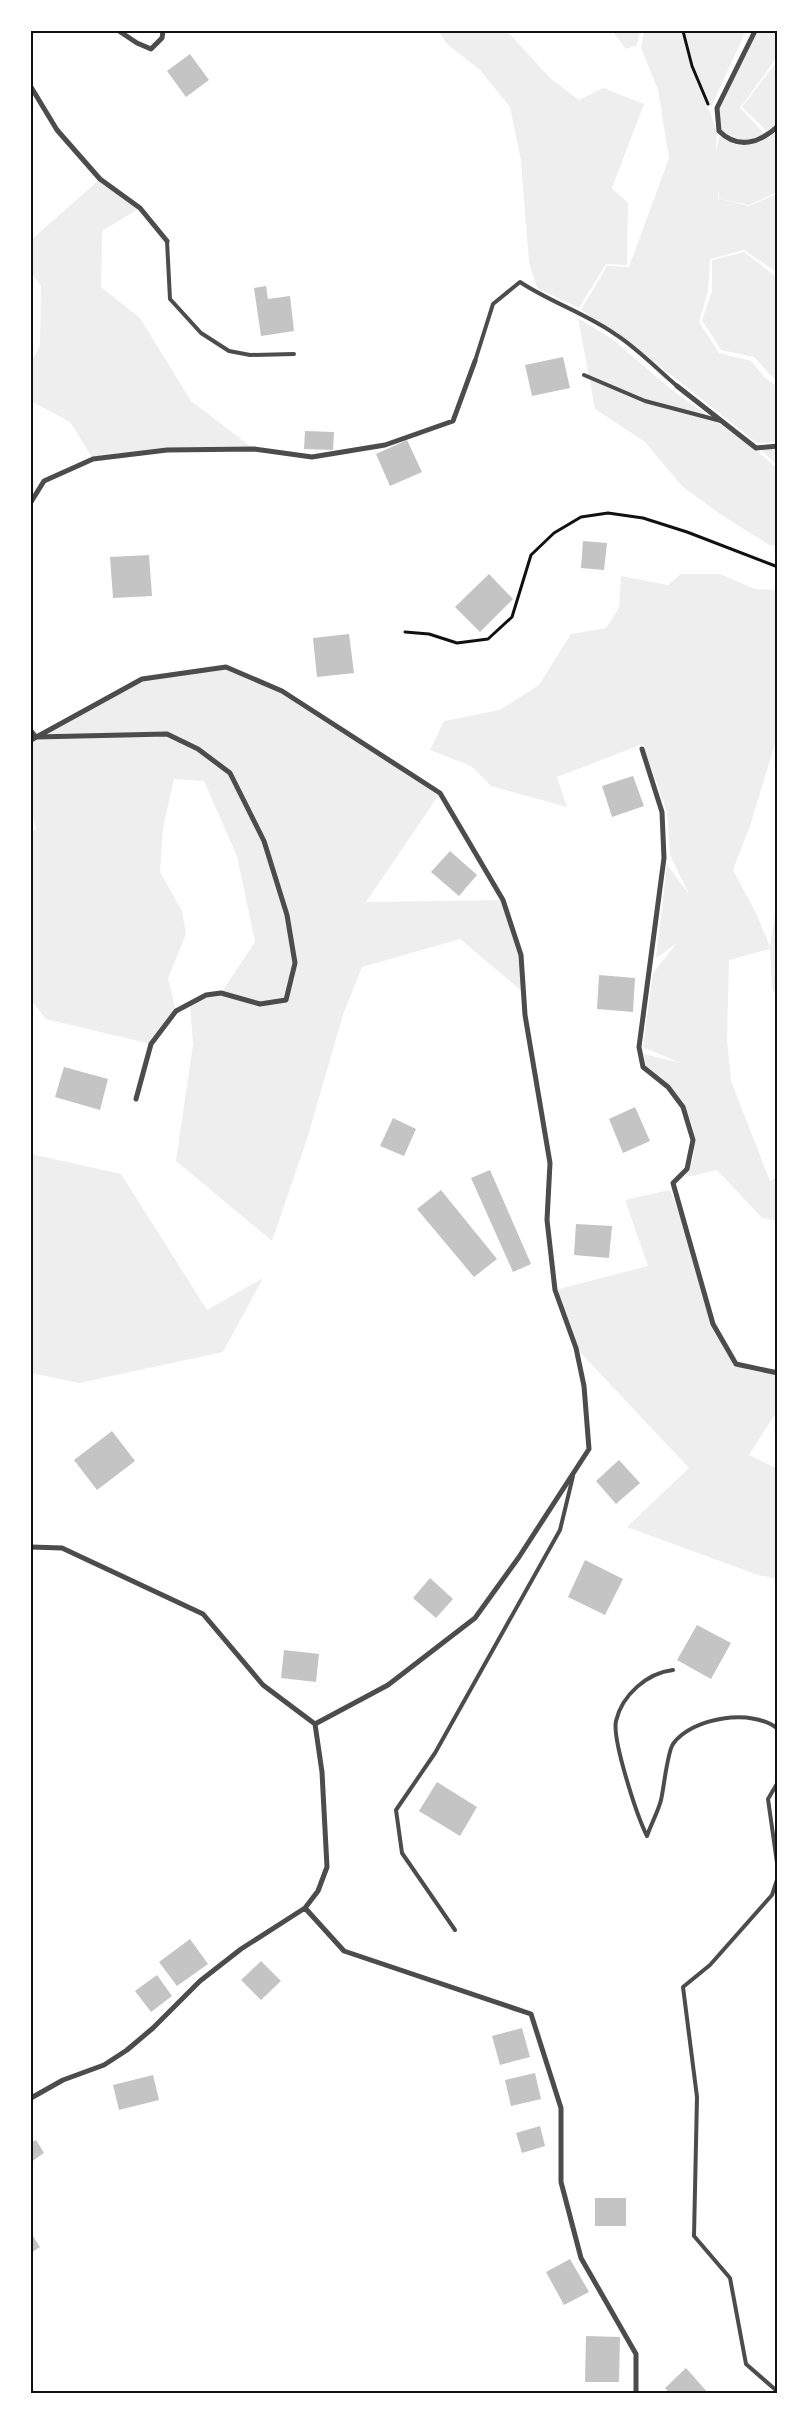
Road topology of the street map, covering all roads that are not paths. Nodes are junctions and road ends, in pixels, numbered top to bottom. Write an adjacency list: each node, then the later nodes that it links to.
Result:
1 (119, 31): 2 (street)
2 (163, 31)
3 (755, 31): 5 (street)
4 (31, 87): 6 (street)
5 (778, 126)
6 (167, 241): 7 (lane)
7 (294, 354)
8 (475, 361): 10 (lane); 13 (street)
9 (584, 375): 11 (lane)
10 (677, 386): 11 (street)
11 (723, 422): 12 (street)
12 (778, 446)
13 (31, 502)
14 (31, 731): 15 (street)
15 (36, 737): 16 (street); 18 (street); 20 (street)
16 (31, 740)
17 (642, 749): 19 (street)
18 (136, 1099)
19 (778, 1373)
20 (574, 1474): 23 (street); 29 (lane)
21 (31, 1547): 23 (street)
22 (673, 1670): 24 (lane)
23 (315, 1724): 28 (street)
24 (778, 1729)
25 (778, 1782): 26 (lane)
26 (778, 1870)
27 (778, 1877): 31 (lane)
28 (305, 1908): 30 (street); 32 (street)
29 (455, 1930)
30 (31, 2098)
31 (778, 2392)
32 (636, 2394)

